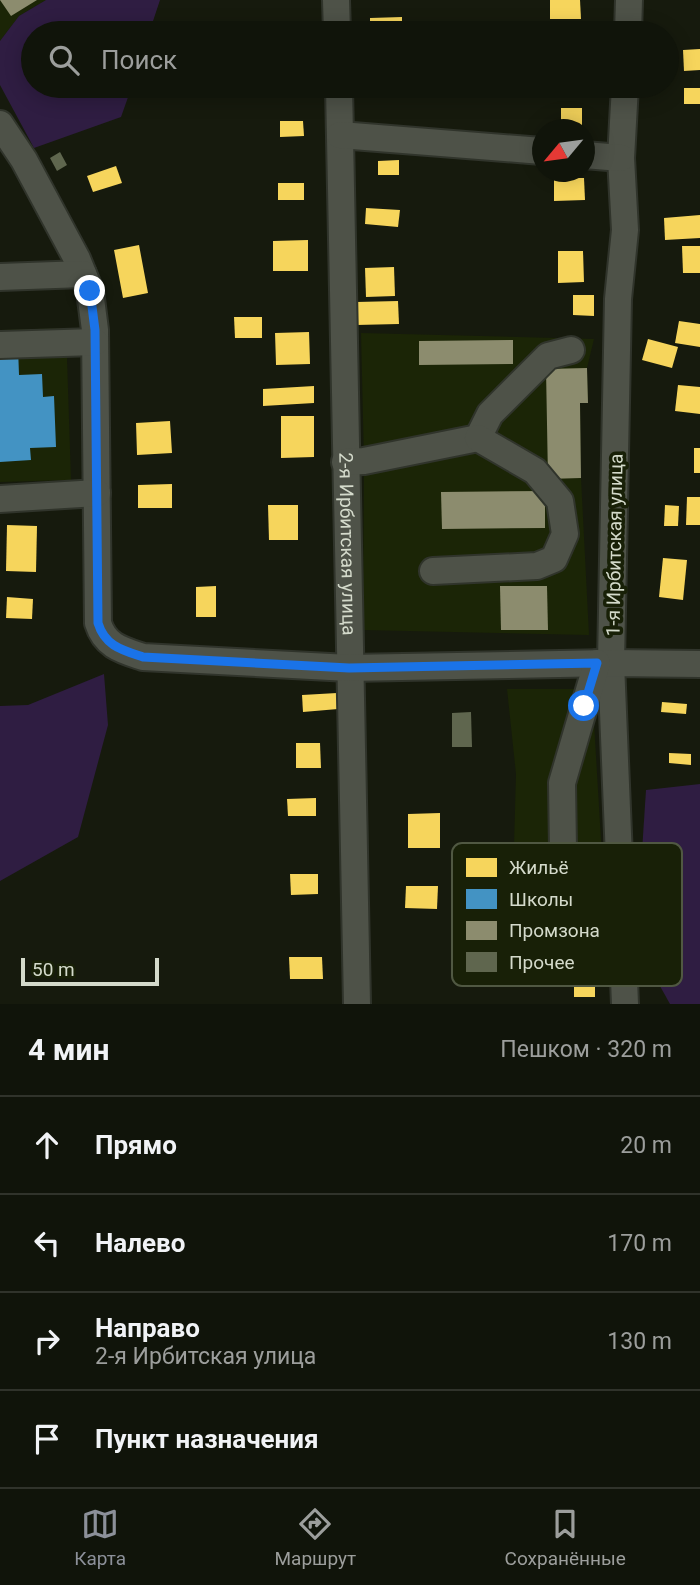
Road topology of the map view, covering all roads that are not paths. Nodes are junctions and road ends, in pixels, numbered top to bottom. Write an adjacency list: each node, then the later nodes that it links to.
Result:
1 (336, 0): 3 (street)
2 (629, 0): 4 (street)
3 (337, 21)
4 (628, 21)
5 (339, 98): 7 (street, 2-я Ирбитская улица)
6 (624, 98): 11 (street, 1-я Ирбитская улица)
7 (340, 135): 9 (street); 18 (street, 2-я Ирбитская улица)
8 (4, 138): 12 (street)
9 (532, 150)
10 (595, 156): 11 (street)
11 (621, 158): 22 (street, 1-я Ирбитская улица)
12 (83, 274): 13 (street); 14 (street)
13 (0, 277)
14 (96, 342): 15 (street); 19 (street)
15 (0, 345)
16 (571, 350): 17 (street)
17 (478, 438): 18 (street); 21 (street)
18 (345, 462): 24 (street, 2-я Ирбитская улица)
19 (97, 493): 20 (street); 24 (street)
20 (0, 499)
21 (433, 571)
22 (604, 663): 23 (street); 24 (street); 25 (street); 26 (street, 1-я Ирбитская улица)
23 (700, 664)
24 (349, 668): 28 (street, 2-я Ирбитская улица)
25 (563, 843)
26 (615, 843)
27 (624, 986): 29 (street, 1-я Ирбитская улица)
28 (357, 1004)
29 (625, 1004)

